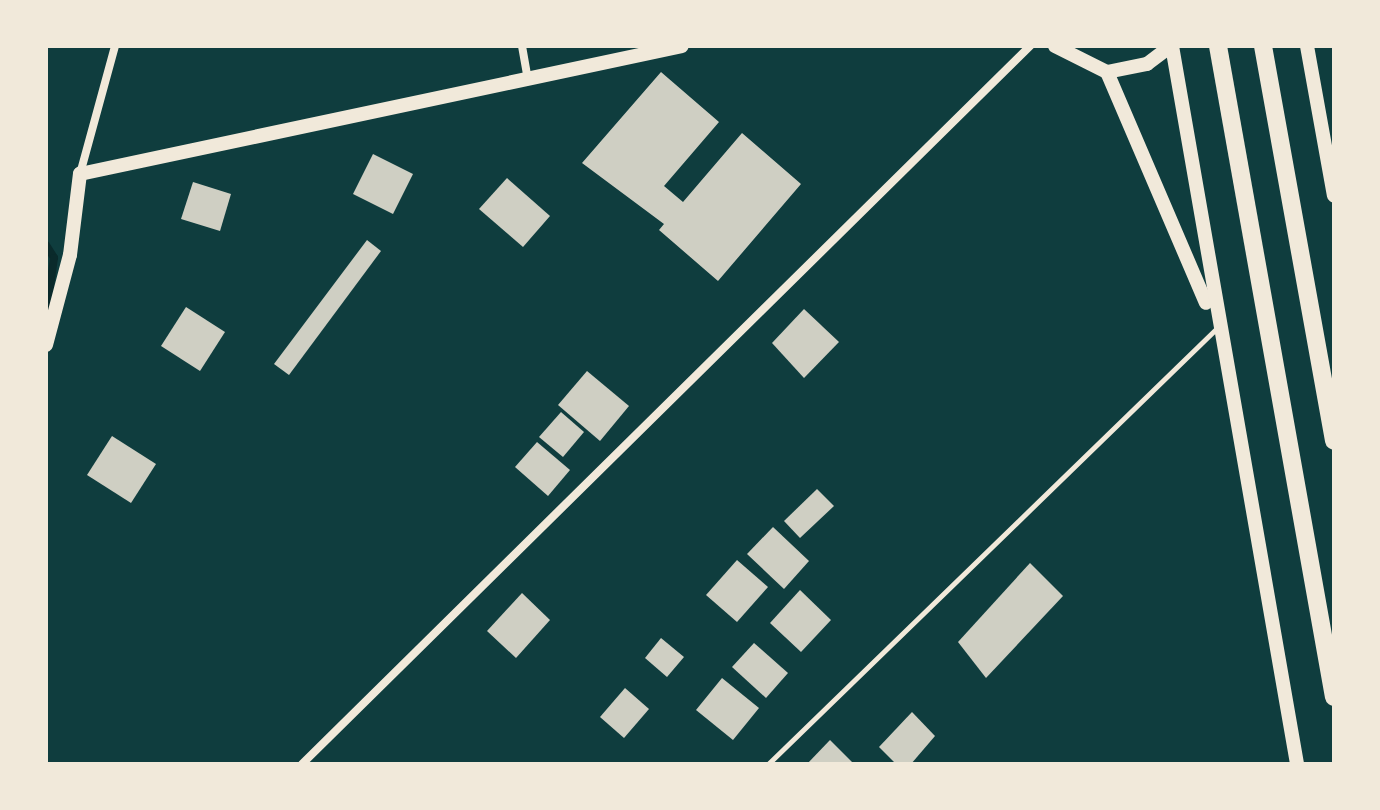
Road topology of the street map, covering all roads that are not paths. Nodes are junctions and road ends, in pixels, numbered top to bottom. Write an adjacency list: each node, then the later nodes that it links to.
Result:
1 (115, 46): 12 (street)
2 (522, 46): 11 (street)
3 (682, 46): 11 (street)
4 (1030, 46): 18 (street)
5 (1055, 46): 10 (street)
6 (1171, 46): 10 (street); 14 (street)
7 (1218, 46): 17 (highway)
8 (1263, 46): 16 (highway)
9 (1307, 46): 13 (street)
10 (1107, 72): 14 (street)
11 (527, 74): 12 (street)
12 (80, 174): 15 (street)
13 (1334, 196)
14 (1216, 329): 19 (lane); 20 (street)
15 (46, 345)
16 (1334, 441)
17 (1334, 697)
18 (302, 764)
19 (768, 764)
20 (1297, 764)

